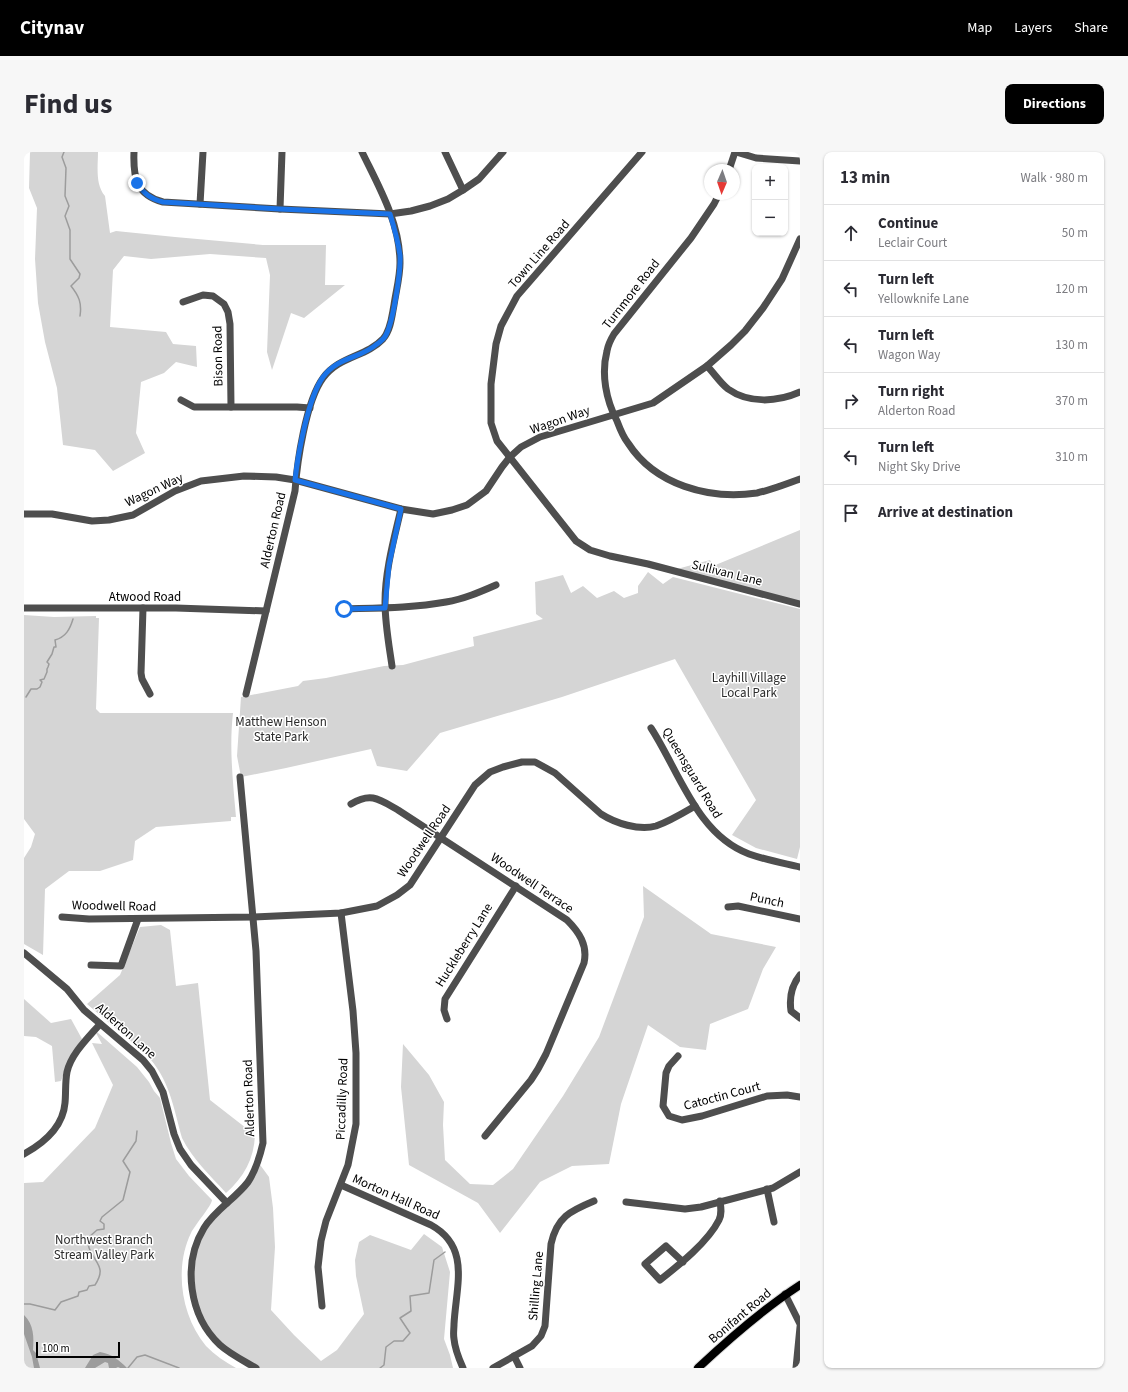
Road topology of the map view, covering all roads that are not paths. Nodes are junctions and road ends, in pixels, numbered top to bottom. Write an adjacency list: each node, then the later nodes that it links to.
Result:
1 (134, 152): 13 (street)
2 (203, 152): 13 (street)
3 (282, 152): 14 (street)
4 (362, 152): 15 (street, Alderton Road)
5 (445, 152): 11 (street)
6 (503, 152): 11 (street)
7 (642, 152): 24 (street, Town Line Road)
8 (736, 152): 9 (street); 10 (street)
9 (800, 162)
10 (731, 164)
11 (462, 190): 15 (street)
12 (716, 200): 23 (street, Turnmore Road)
13 (200, 204): 14 (street)
14 (280, 209): 15 (street)
15 (390, 214): 22 (street, Alderton Road)
16 (800, 239): 18 (street, Wagon Way)
17 (182, 302): 21 (street, Bison Road)
18 (707, 366): 19 (street); 23 (street, Wagon Way)
19 (800, 392)
20 (182, 400): 21 (street)
21 (231, 407): 22 (street)
22 (310, 408): 26 (street, Alderton Road)
23 (613, 414): 24 (street, Wagon Way); 25 (street, Turnmore Road)
24 (510, 457): 27 (street, Wagon Way); 29 (street, Town Line Road)
25 (800, 479)
26 (295, 480): 27 (street, Wagon Way); 28 (street, Wagon Way); 36 (street, Alderton Road)
27 (401, 509): 34 (street)
28 (24, 514)
29 (648, 564): 31 (street, Sullivan Lane)
30 (496, 585): 34 (street)
31 (800, 604)
32 (24, 608): 33 (street, Atwood Road)
33 (143, 608): 36 (street, Atwood Road); 38 (street)
34 (385, 608): 35 (street); 37 (street)
35 (344, 609)
36 (266, 612): 39 (street, Alderton Road)
37 (392, 666)
38 (150, 694)
39 (246, 694)
40 (651, 728): 43 (street, Queensguard Road)
41 (240, 777): 50 (street, Alderton Road)
42 (350, 804): 44 (street, Woodwell Terrace)
43 (696, 806): 44 (street, Woodwell Road); 45 (street, Queensguard Road)
44 (441, 838): 46 (street, Woodwell Terrace); 48 (street, Woodwell Road)
45 (800, 867)
46 (516, 886): 57 (street, Huckleberry Lane); 61 (street, Woodwell Terrace)
47 (728, 907): 52 (street, Punch)
48 (341, 913): 50 (street, Woodwell Road); 64 (street, Piccadilly Road)
49 (62, 917): 51 (street, Woodwell Road)
50 (254, 917): 51 (street, Woodwell Road); 69 (street, Alderton Road)
51 (138, 919): 54 (street)
52 (800, 919)
53 (24, 953): 58 (street, Alderton Lane)
54 (91, 965)
55 (800, 975): 56 (street)
56 (800, 1018)
57 (447, 1019)
58 (100, 1024): 62 (street); 69 (street, Alderton Lane)
59 (678, 1056): 60 (street, Catoctin Court)
60 (800, 1097)
61 (485, 1136)
62 (24, 1154)
63 (800, 1172): 65 (street)
64 (341, 1185): 74 (street, Piccadilly Road); 78 (street, Morton Hall Road)
65 (768, 1189): 67 (street); 70 (street)
66 (594, 1201): 76 (street, Shilling Lane)
67 (720, 1201): 68 (street); 71 (street)
68 (626, 1202)
69 (227, 1203): 77 (street, Alderton Road)
70 (774, 1222)
71 (683, 1262): 71 (street)
72 (800, 1284): 73 (main road, Bonifant Road)
73 (785, 1294): 75 (street); 81 (main road, Bonifant Road)
74 (322, 1306)
75 (800, 1326): 82 (street)
76 (514, 1356): 79 (street, Shilling Lane); 80 (street)
77 (256, 1368)
78 (463, 1368)
79 (492, 1368)
80 (520, 1368)
81 (698, 1368)
82 (796, 1368)

